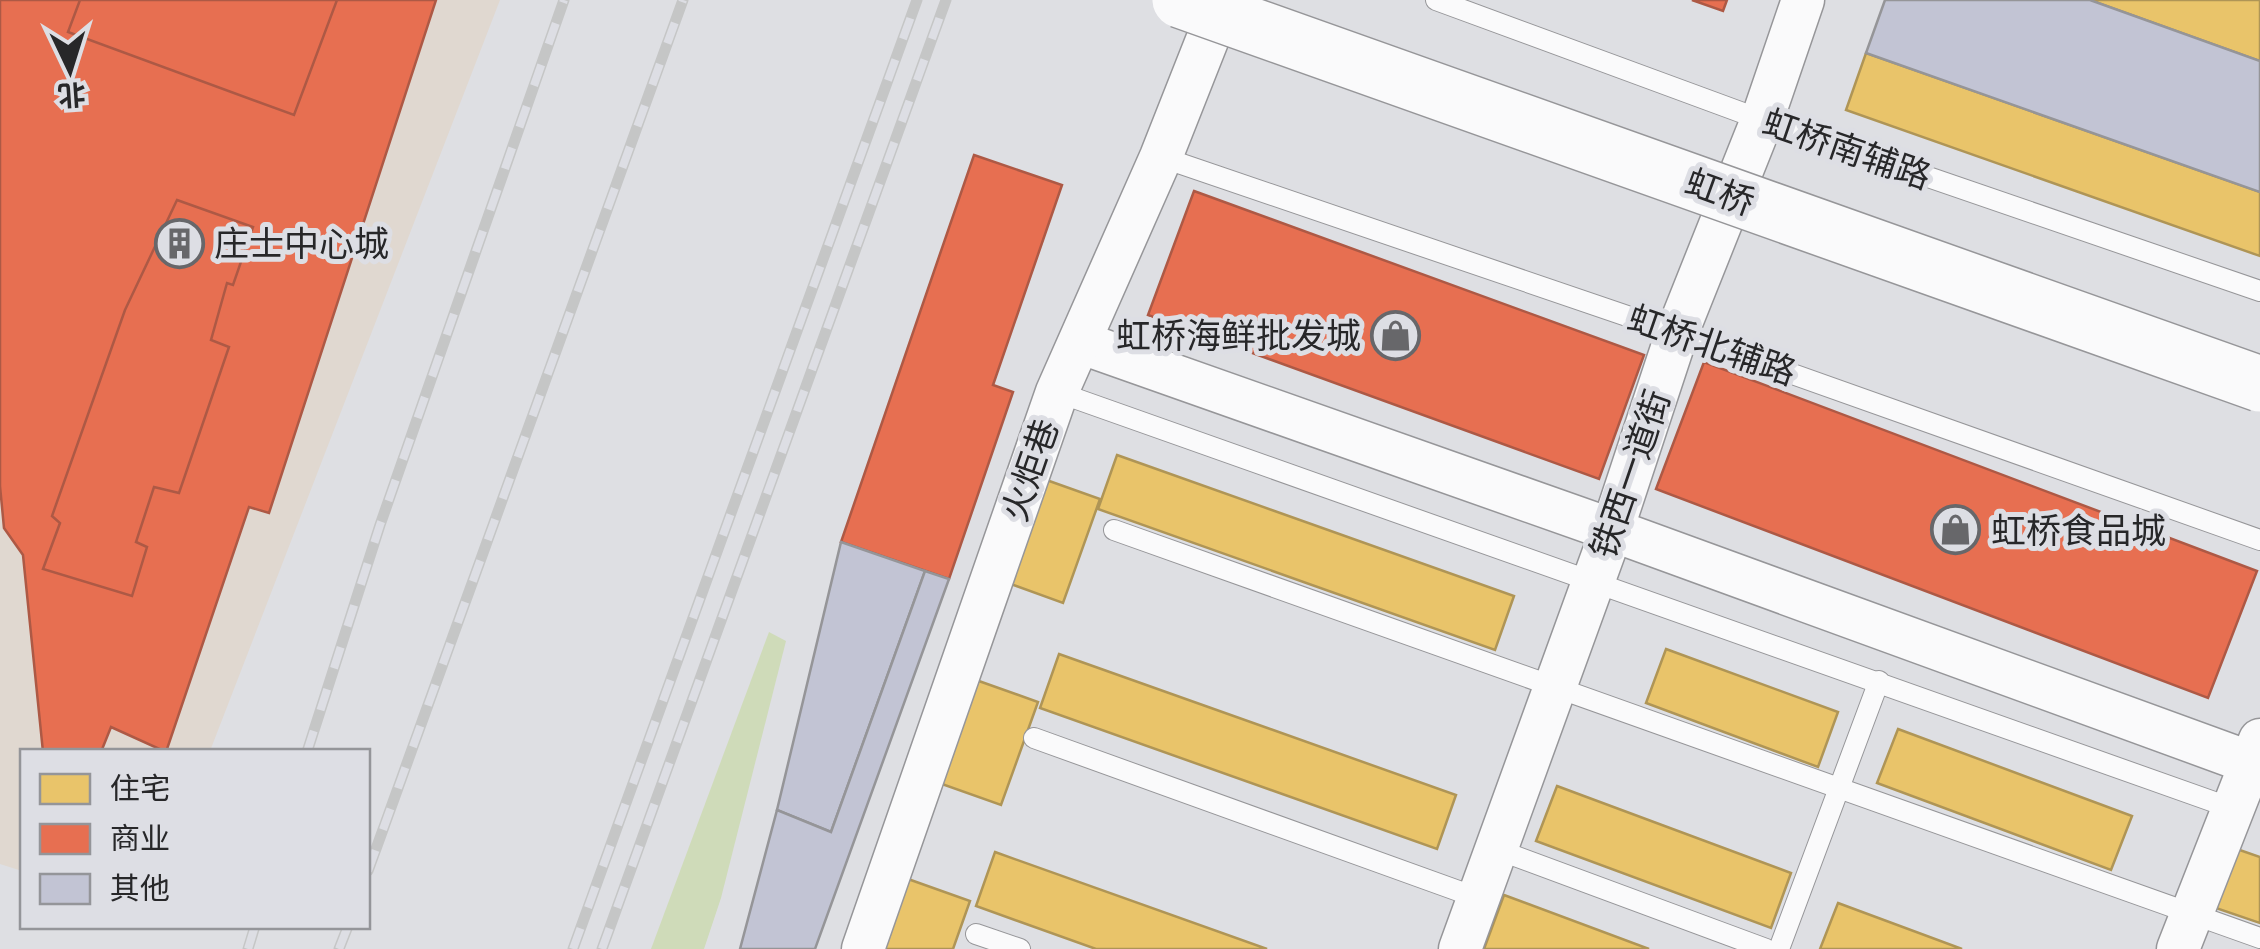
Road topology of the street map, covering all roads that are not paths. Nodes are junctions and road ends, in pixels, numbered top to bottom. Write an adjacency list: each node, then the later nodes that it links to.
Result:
1 (1180, 0): 10 (main road, 虹桥, bridge)
2 (1223, 0): 6 (street, 火炬巷)
3 (1436, 0): 5 (lane, 虹桥南辅路)
4 (1803, 0): 5 (street, 铁西一道街)
5 (1762, 120): 7 (lane, 虹桥南辅路); 8 (street, 铁西一道街)
6 (1161, 157): 8 (lane, 虹桥北辅路); 9 (street, 火炬巷)
7 (2260, 291)
8 (1677, 332): 13 (street, 铁西一道街); 14 (lane, 虹桥北辅路)
9 (1082, 343): 11 (street, 火炬巷); 13 (street)
10 (2260, 384)
11 (1057, 392): 15 (lane); 27 (street, 火炬巷)
12 (1114, 530): 17 (lane)
13 (1612, 530): 15 (street, 铁西一道街); 19 (street)
14 (2260, 540)
15 (1594, 580): 16 (lane); 17 (street, 铁西一道街)
16 (1880, 682): 20 (lane); 21 (lane)
17 (1554, 687): 20 (lane); 22 (street, 铁西一道街)
18 (1034, 738): 23 (lane)
19 (2255, 751): 21 (street)
20 (1838, 788): 24 (lane); 31 (lane)
21 (2234, 808): 24 (street)
22 (1496, 848): 23 (street, 铁西一道街); 30 (lane)
23 (1478, 898): 29 (street, 铁西一道街)
24 (2185, 931): 26 (lane)
25 (976, 934): 28 (lane)
26 (2260, 938)
27 (863, 949)
28 (1020, 949)
29 (1460, 949)
30 (1766, 949)
31 (1779, 949)

